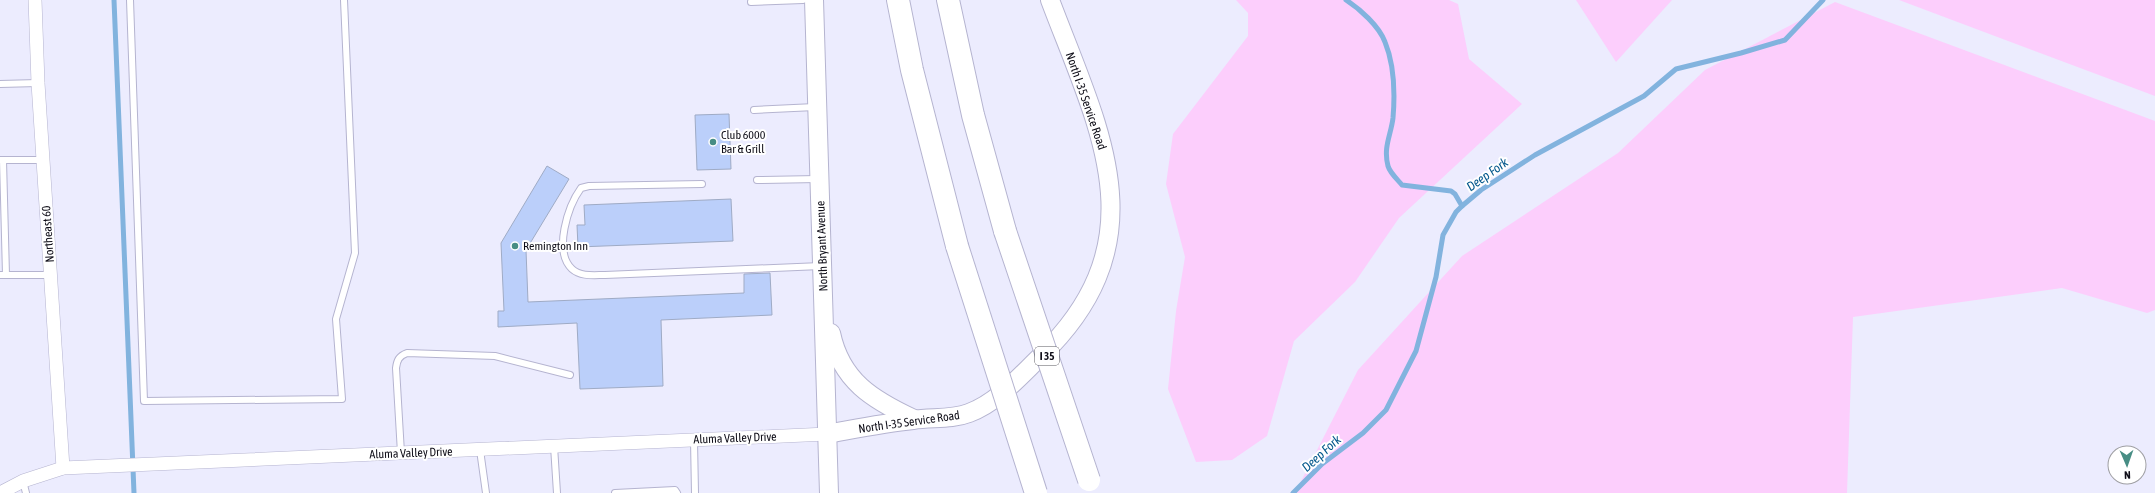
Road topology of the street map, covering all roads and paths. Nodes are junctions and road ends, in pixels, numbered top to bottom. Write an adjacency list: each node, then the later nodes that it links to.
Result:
1 (35, 0): 10 (street, Northeast 60)
2 (130, 0): 3 (lane)
3 (344, 0)
4 (803, 0): 9 (lane)
5 (814, 0): 12 (main road, North Bryant Avenue)
6 (898, 0): 39 (highway, bridge)
7 (948, 0): 40 (highway, I 35, bridge)
8 (1050, 0): 24 (main road, North I-35 Service Road)
9 (750, 2)
10 (38, 83): 11 (lane); 15 (street, Northeast 60)
11 (0, 84)
12 (817, 107): 13 (lane); 16 (main road, North Bryant Avenue)
13 (754, 110)
14 (1, 160): 15 (lane); 20 (lane)
15 (43, 160): 21 (street, Northeast 60)
16 (820, 179): 17 (lane); 19 (main road, North Bryant Avenue)
17 (757, 180)
18 (702, 184): 19 (lane)
19 (822, 266): 22 (main road, North Bryant Avenue)
20 (3, 275): 21 (lane)
21 (50, 275): 30 (street, Northeast 60)
22 (824, 298): 24 (main road); 25 (main road, North Bryant Avenue)
23 (570, 375): 29 (lane)
24 (914, 420): 25 (main road, North I-35 Service Road)
25 (827, 434): 26 (street, Aluma Valley Drive); 38 (main road, North Bryant Avenue)
26 (694, 440): 27 (street, Aluma Valley Drive); 37 (lane)
27 (554, 446): 28 (street, Aluma Valley Drive); 34 (lane)
28 (480, 450): 29 (street, Aluma Valley Drive); 33 (lane)
29 (401, 453): 30 (street, Aluma Valley Drive)
30 (63, 468): 31 (street, Aluma Valley Drive)
31 (24, 487): 32 (street, Aluma Valley Drive)
32 (0, 493)
33 (486, 493)
34 (557, 493)
35 (615, 493): 36 (lane)
36 (677, 493)
37 (696, 493)
38 (829, 493)
39 (1036, 493)
40 (1094, 493)

